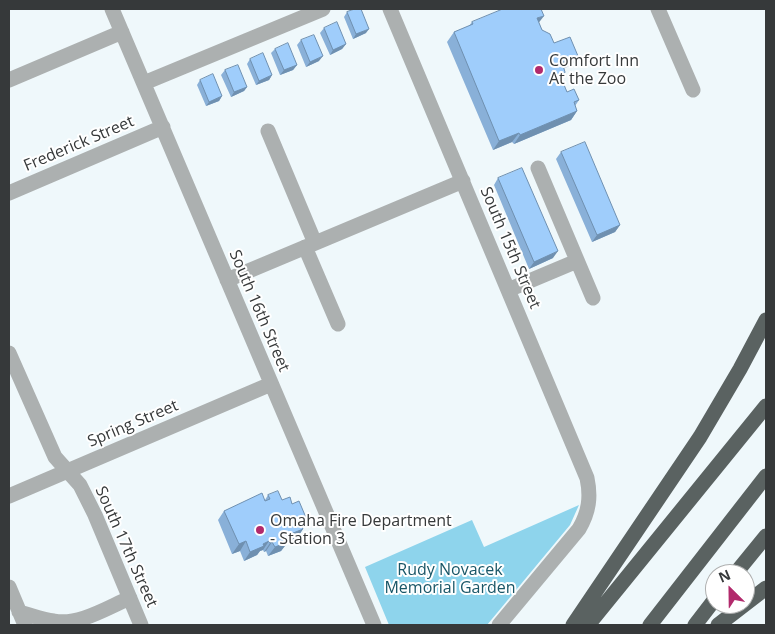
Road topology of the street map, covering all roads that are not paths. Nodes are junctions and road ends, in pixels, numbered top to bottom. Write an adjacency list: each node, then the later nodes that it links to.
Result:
1 (112, 9): 5 (street, South 16th Street)
2 (323, 9): 7 (street)
3 (390, 9): 12 (street, South 15th Street)
4 (658, 9): 8 (street)
5 (122, 32): 6 (street); 7 (street, South 16th Street)
6 (9, 80)
7 (144, 83): 9 (street, South 16th Street)
8 (693, 90)
9 (163, 127): 13 (street, Frederick Street); 16 (street, South 16th Street)
10 (268, 131): 14 (street)
11 (538, 168): 15 (street)
12 (463, 180): 14 (street); 17 (street, South 15th Street)
13 (9, 193)
14 (310, 245): 16 (street); 20 (street)
15 (577, 261): 17 (street); 18 (street)
16 (227, 280): 22 (street, South 16th Street)
17 (508, 290): 36 (street, South 15th Street)
18 (593, 298)
19 (766, 320): 37 (highway)
20 (338, 324)
21 (9, 353): 24 (street, South 17th Street)
22 (271, 384): 24 (street, Spring Street); 35 (street, South 16th Street)
23 (766, 406): 38 (highway)
24 (68, 471): 26 (street, Spring Street); 31 (street, South 17th Street)
25 (766, 476): 39 (highway)
26 (9, 496)
27 (766, 536): 28 (highway)
28 (744, 564)
29 (9, 588): 33 (street)
30 (766, 588): 41 (highway)
31 (130, 598): 33 (street); 34 (street, South 17th Street)
32 (705, 612): 40 (highway)
33 (22, 619)
34 (141, 625)
35 (374, 625)
36 (499, 625)
37 (573, 625)
38 (588, 625)
39 (650, 625)
40 (695, 625)
41 (718, 625)

